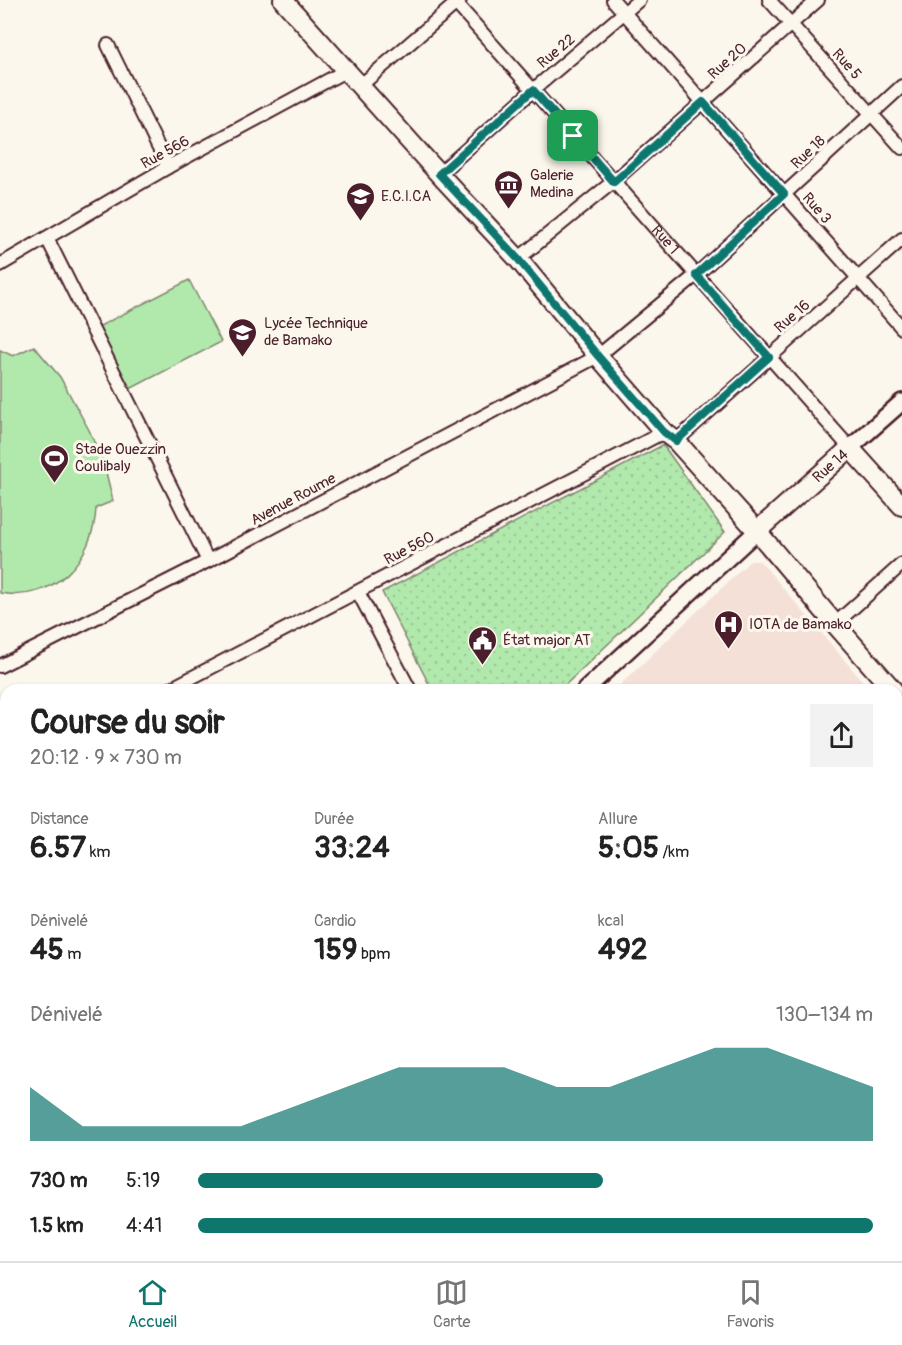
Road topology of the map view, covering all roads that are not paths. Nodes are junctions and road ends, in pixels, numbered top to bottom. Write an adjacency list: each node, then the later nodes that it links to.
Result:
1 (283, 0): 10 (main road)
2 (614, 0): 7 (street, Rue 3)
3 (639, 0): 7 (street, Rue 22)
4 (769, 0): 8 (street, Rue 5)
5 (818, 0): 8 (street, Rue 20)
6 (456, 1): 11 (street); 13 (street, Rue 1)
7 (625, 13): 13 (street, Rue 22); 14 (street, Rue 3)
8 (791, 24): 14 (street, Rue 20); 15 (street, Rue 5)
9 (108, 45): 17 (street)
10 (347, 70): 11 (main road); 17 (street, Rue 566)
11 (360, 86): 18 (main road)
12 (902, 86): 15 (street, Rue 18)
13 (533, 90): 18 (street, Rue 22); 19 (street, Rue 1)
14 (703, 102): 19 (street, Rue 20); 20 (street, Rue 3)
15 (872, 114): 16 (street, Rue 5); 20 (street, Rue 18)
16 (902, 148)
17 (168, 167): 21 (street, Rue 566)
18 (439, 174): 23 (main road)
19 (614, 182): 23 (street, Rue 20); 25 (street, Rue 1)
20 (784, 194): 25 (street, Rue 18); 26 (street, Rue 3)
21 (47, 238): 24 (street, Rue 566); 35 (street)
22 (902, 239): 26 (street, Rue 16)
23 (518, 259): 28 (main road)
24 (0, 265)
25 (696, 275): 28 (street, Rue 18); 29 (street, Rue 1)
26 (858, 278): 27 (street, Rue 3); 29 (street, Rue 16)
27 (902, 328)
28 (598, 356): 31 (main road); 35 (street, Avenue Roume)
29 (769, 357): 31 (street, Rue 16); 32 (street, Rue 1)
30 (902, 402): 32 (street, Rue 14)
31 (670, 437): 34 (main road); 37 (street, Rue 560)
32 (850, 448): 33 (main road, Rue 1); 34 (main road, Rue 14)
33 (902, 506)
34 (757, 531): 38 (main road); 42 (street)
35 (208, 561): 39 (street, Avenue Roume)
36 (902, 564): 38 (street)
37 (358, 592): 40 (street, Rue 560); 41 (street)
38 (835, 624): 43 (main road)
39 (0, 666)
40 (180, 684)
41 (407, 684)
42 (591, 684)
43 (888, 684)

